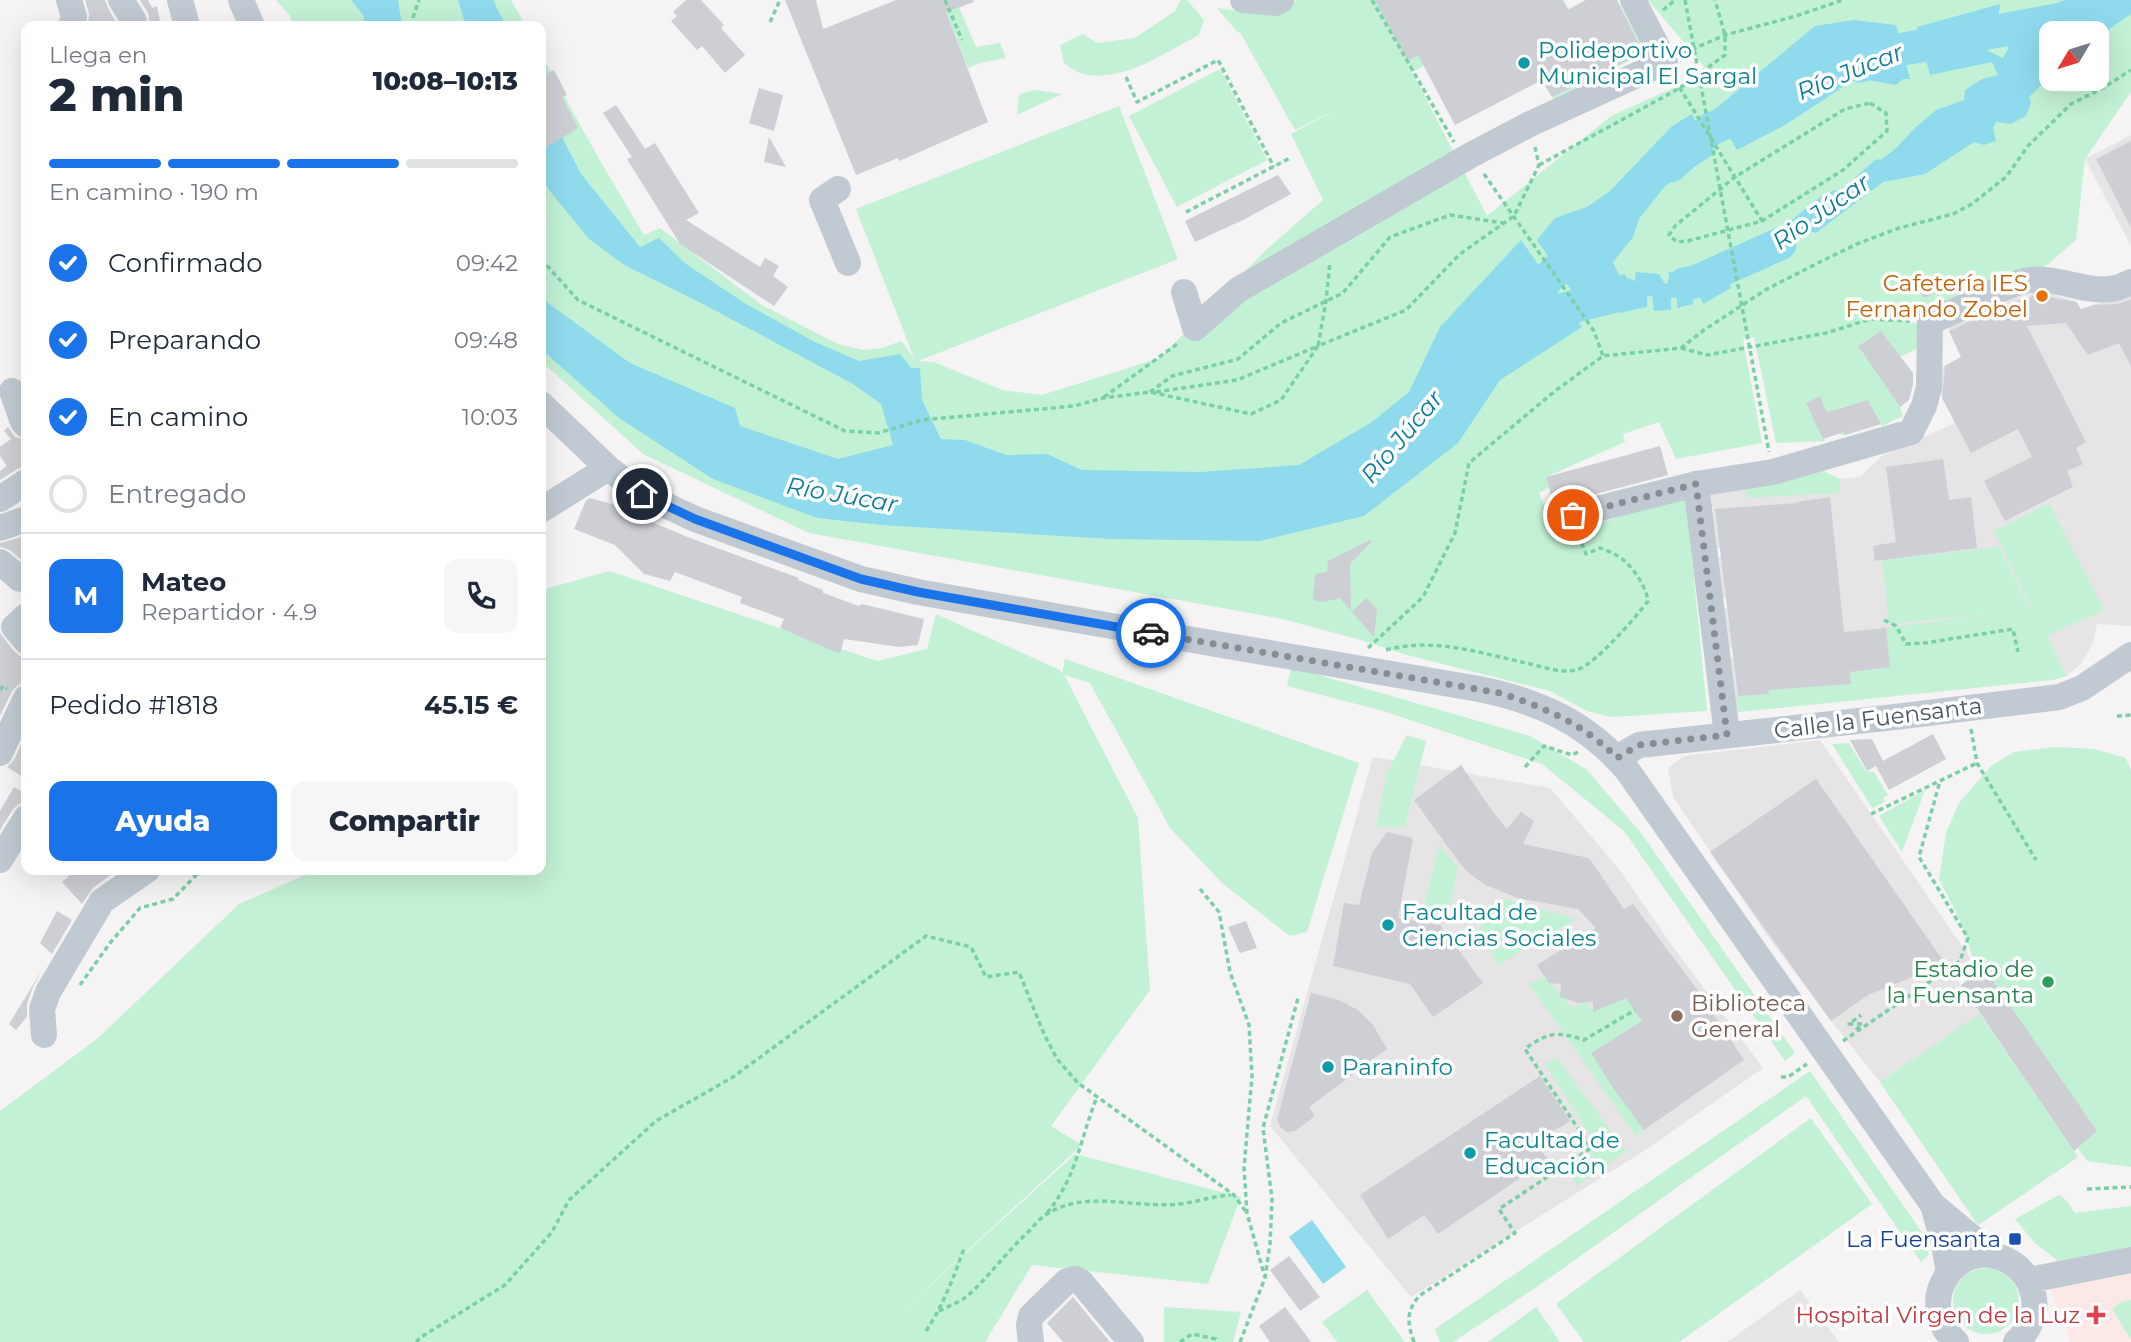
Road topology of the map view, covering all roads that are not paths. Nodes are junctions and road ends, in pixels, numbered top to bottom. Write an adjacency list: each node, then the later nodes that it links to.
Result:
1 (69, 0): 7 (street)
2 (121, 0): 8 (street)
3 (180, 0): 9 (street)
4 (1243, 0): 5 (street)
5 (1281, 0)
6 (1633, 0): 13 (street)
7 (73, 21)
8 (134, 21)
9 (186, 21)
10 (838, 189): 11 (street)
11 (848, 263)
12 (2131, 282): 18 (street)
13 (1216, 311): 13 (street)
14 (12, 391): 16 (street)
15 (546, 409): 17 (street)
16 (21, 416)
17 (608, 468): 21 (street); 31 (street)
18 (1696, 484): 22 (street); 29 (street)
19 (21, 485): 20 (street)
20 (0, 499)
21 (546, 507)
22 (1573, 515)
23 (21, 521): 24 (street)
24 (0, 528)
25 (0, 562): 26 (street)
26 (20, 579)
27 (2131, 655): 29 (street, Calle la Fuensanta)
28 (21, 711): 30 (street)
29 (1727, 735): 31 (street, Calle la Fuensanta)
30 (0, 753)
31 (1617, 758): 36 (street)
32 (21, 826): 33 (street)
33 (0, 860)
34 (140, 875): 35 (street)
35 (44, 1035)
36 (1933, 1205): 37 (street); 39 (street)
37 (1994, 1256): 39 (street); 40 (street)
38 (2131, 1260): 40 (street)
39 (1949, 1273): 42 (street)
40 (2029, 1280): 41 (street)
41 (2029, 1335)
42 (1951, 1338)
43 (1031, 1342): 44 (street)
44 (1131, 1342)

